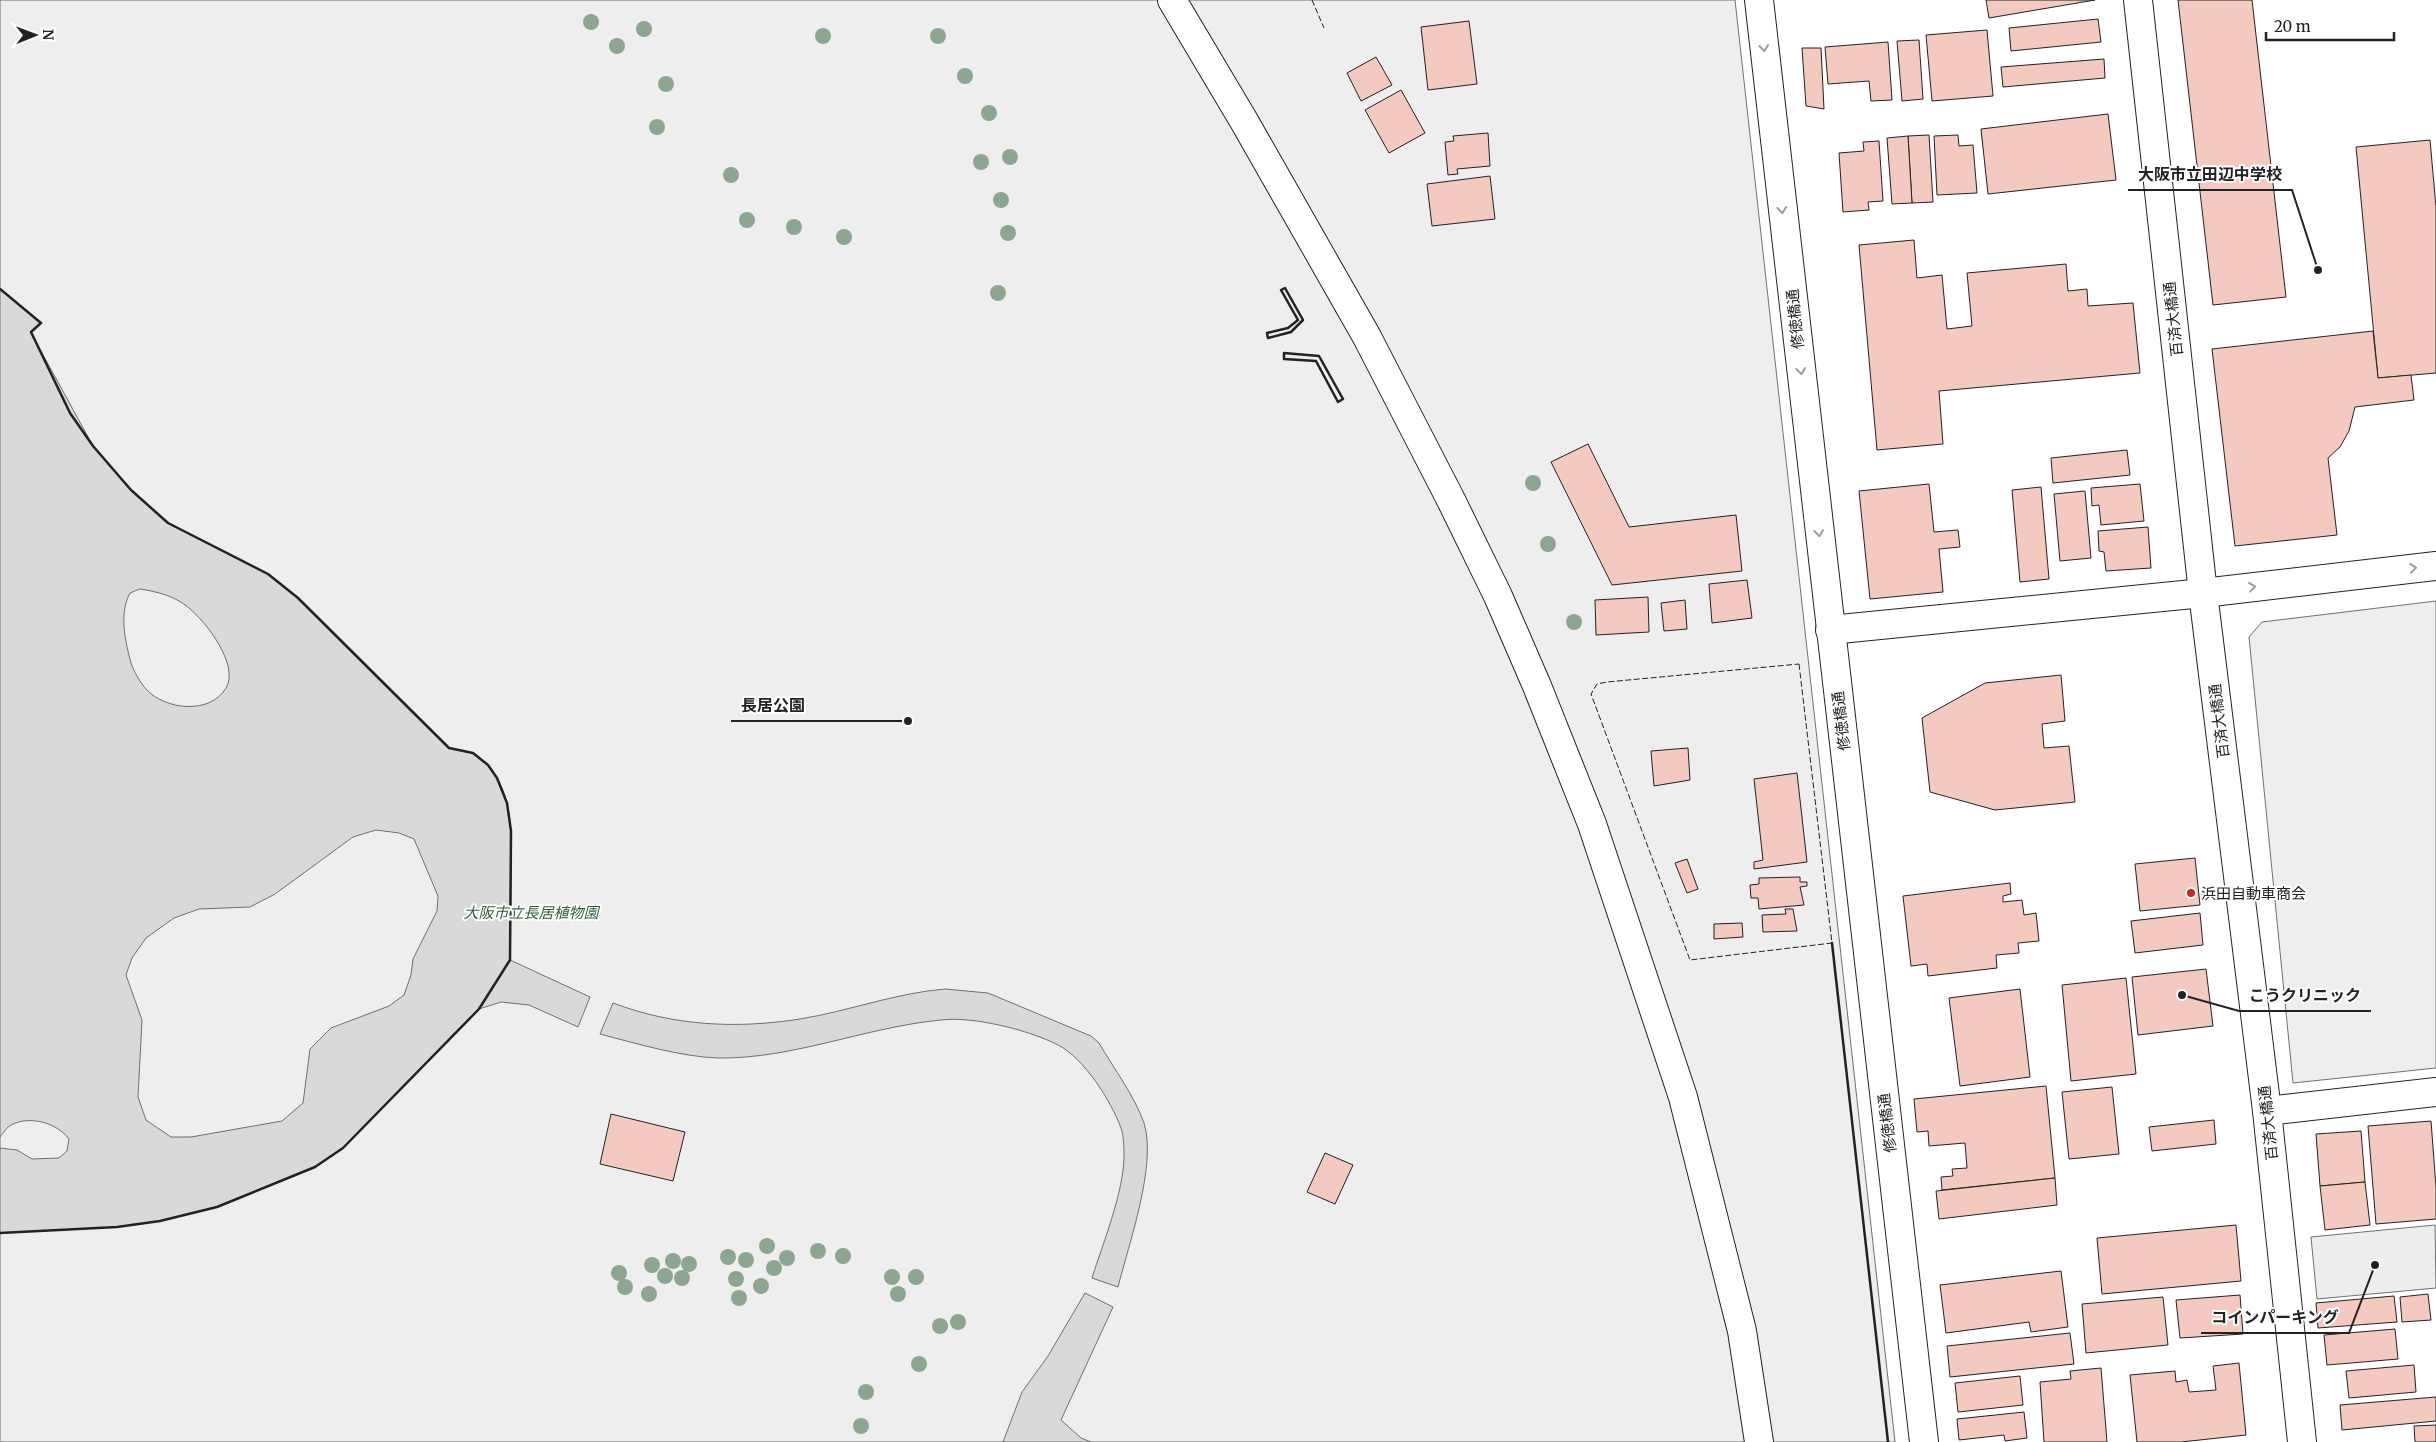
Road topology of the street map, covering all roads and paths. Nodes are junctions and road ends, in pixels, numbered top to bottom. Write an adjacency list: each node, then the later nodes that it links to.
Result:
1 (1172, 0): 9 (street)
2 (1759, 0): 6 (street, 修徳橋通, one-way to 6)
3 (2138, 0): 5 (street, 百済大橋通)
4 (2436, 566): 5 (street, one-way to 4)
5 (2203, 593): 6 (street); 8 (street, 百済大橋通)
6 (1830, 630): 10 (street, 修徳橋通)
7 (2436, 1092): 8 (street)
8 (2267, 1111): 11 (street, 百済大橋通)
9 (1759, 1442)
10 (1924, 1442)
11 (2302, 1442)

